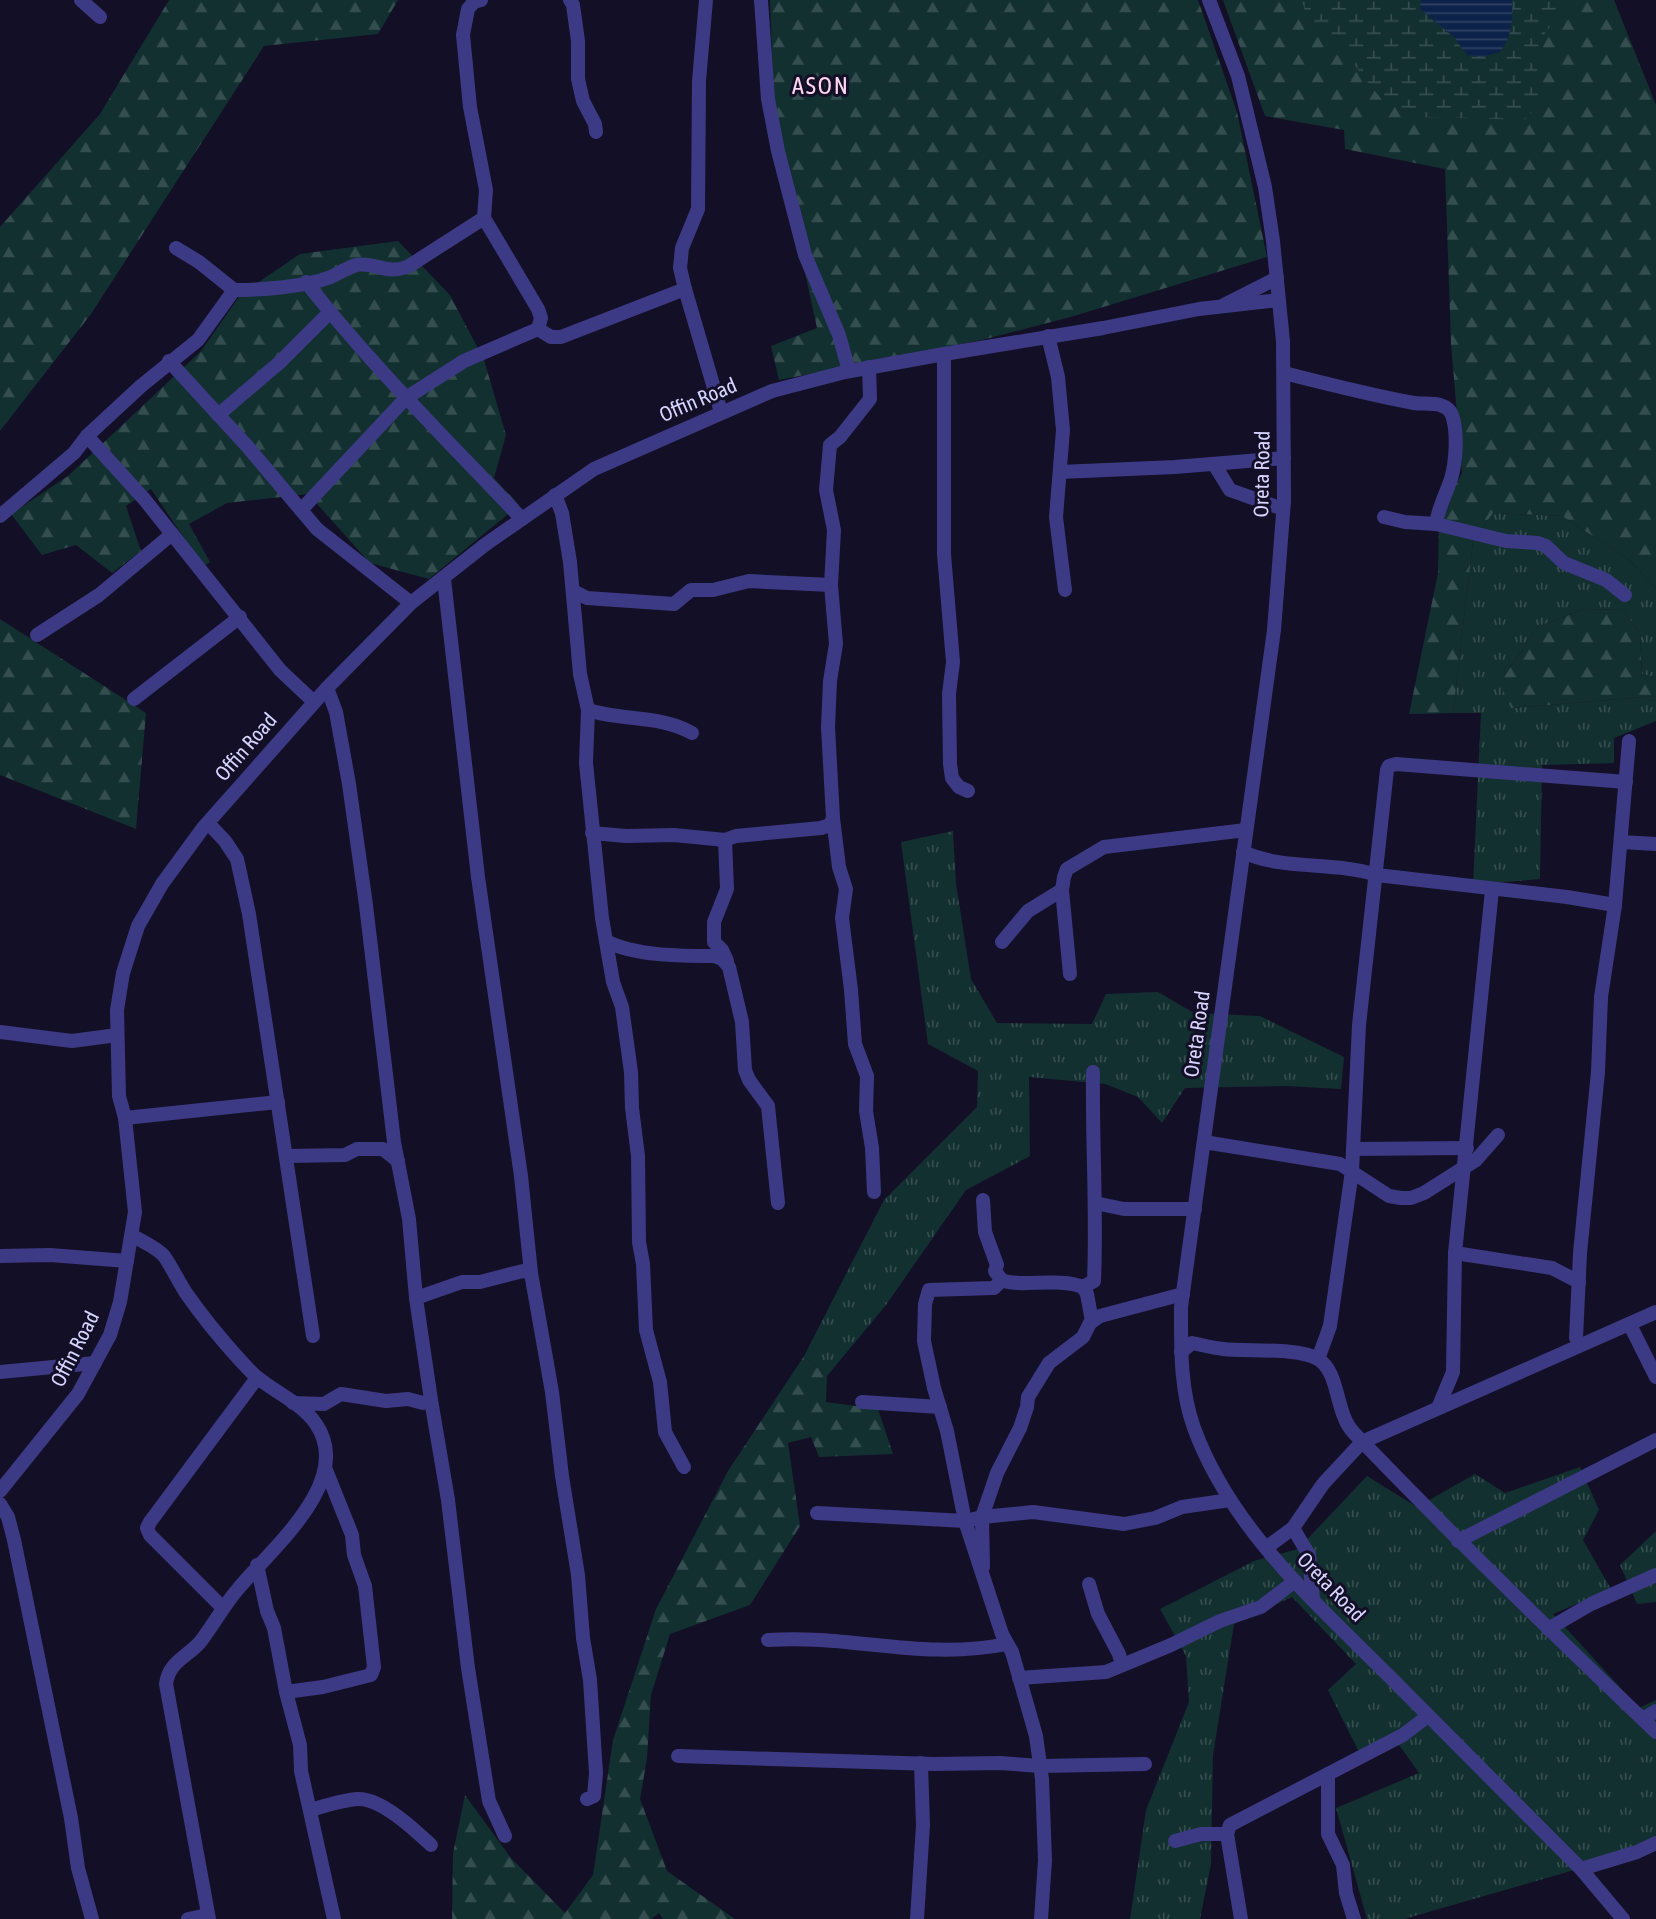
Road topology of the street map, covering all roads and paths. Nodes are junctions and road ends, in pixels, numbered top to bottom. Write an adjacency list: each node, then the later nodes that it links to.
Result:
1 (81, 0): 8 (street)
2 (481, 0): 7 (street)
3 (570, 0): 9 (street)
4 (706, 0): 14 (street)
5 (761, 0): 24 (street)
6 (1209, 0): 12 (street, Oreta Road)
7 (463, 4): 10 (street)
8 (100, 17)
9 (596, 132)
10 (484, 218): 13 (street); 19 (street)
11 (176, 248): 15 (street)
12 (1277, 278): 16 (street, Oreta Road); 17 (street)
13 (306, 282): 15 (street); 18 (street)
14 (685, 289): 19 (street); 27 (street)
15 (234, 290): 22 (street)
16 (1278, 300): 17 (street); 25 (street, Oreta Road)
17 (1222, 306): 20 (street, Offin Road)
18 (330, 312): 26 (street); 28 (street)
19 (538, 329): 26 (street)
20 (1048, 336): 21 (street, Offin Road); 32 (street)
21 (944, 354): 23 (street, Offin Road); 56 (street)
22 (169, 361): 28 (street); 29 (street)
23 (869, 368): 24 (street, Offin Road); 42 (street)
24 (849, 371): 27 (street, Offin Road)
25 (1284, 373): 30 (street, Oreta Road); 39 (street)
26 (406, 398): 35 (street); 38 (street)
27 (721, 412): 33 (street, Offin Road)
28 (218, 415): 35 (street)
29 (88, 436): 36 (street); 40 (street)
30 (1284, 458): 31 (street); 34 (street, Oreta Road)
31 (1214, 464): 32 (street); 34 (street)
32 (1060, 472): 43 (street)
33 (555, 495): 38 (street, Offin Road); 44 (street)
34 (1283, 509): 59 (street, Oreta Road)
35 (301, 510): 46 (street)
36 (0, 516)
37 (1384, 517): 39 (street)
38 (522, 519): 41 (street, Offin Road)
39 (1436, 524): 45 (street)
40 (172, 534): 47 (street); 48 (street)
41 (444, 579): 46 (street, Offin Road); 95 (street)
42 (831, 585): 44 (street); 57 (street)
43 (1065, 590)
44 (573, 591): 52 (street)
45 (1625, 595)
46 (411, 603): 49 (street, Offin Road)
47 (240, 617): 50 (street); 51 (street)
48 (37, 635)
49 (327, 688): 51 (street, Offin Road); 83 (street)
50 (134, 699)
51 (314, 702): 58 (street, Offin Road)
52 (588, 710): 53 (street); 60 (street)
53 (692, 733)
54 (1629, 741): 55 (street)
55 (1626, 782): 62 (street); 65 (street)
56 (968, 791)
57 (833, 818): 61 (street); 86 (street)
58 (208, 823): 74 (street, Offin Road); 76 (street)
59 (1246, 830): 64 (street, Oreta Road); 66 (street)
60 (592, 833): 61 (street); 69 (street)
61 (725, 840): 71 (street)
62 (1621, 842): 63 (street); 68 (street)
63 (1656, 844)
64 (1242, 852): 65 (street); 79 (street, Oreta Road)
65 (1377, 875): 67 (street); 81 (street)
66 (1062, 890): 70 (street); 72 (street)
67 (1492, 890): 68 (street); 80 (street)
68 (1615, 905): 97 (street)
69 (606, 942): 71 (street); 119 (street)
70 (1003, 942)
71 (727, 965): 88 (street)
72 (1070, 974)
73 (0, 1032): 74 (street)
74 (117, 1035): 77 (street, Offin Road)
75 (1093, 1072): 89 (street)
76 (278, 1102): 77 (street); 82 (street)
77 (125, 1118): 91 (street, Offin Road)
78 (1498, 1135): 84 (street)
79 (1204, 1142): 85 (street); 90 (street, Oreta Road)
80 (1466, 1147): 81 (street); 84 (street)
81 (1353, 1149): 85 (street)
82 (287, 1156): 83 (street); 104 (street)
83 (398, 1161): 100 (street)
84 (1465, 1166): 85 (street); 92 (street)
85 (1352, 1171): 107 (street)
86 (874, 1192)
87 (983, 1200): 96 (street)
88 (778, 1203)
89 (1095, 1203): 90 (street); 98 (street)
90 (1195, 1209): 99 (street, Oreta Road)
91 (133, 1236): 94 (street, Offin Road); 111 (street)
92 (1455, 1253): 97 (street); 116 (street)
93 (0, 1256): 94 (street)
94 (127, 1261): 108 (street, Offin Road)
95 (531, 1273): 100 (street); 152 (street)
96 (1003, 1280): 98 (street); 115 (street)
97 (1578, 1282): 105 (street)
98 (1083, 1287): 102 (street)
99 (1183, 1294): 102 (street); 106 (street, Oreta Road)
100 (416, 1298): 112 (street)
101 (1656, 1312): 103 (street)
102 (1092, 1321): 125 (street)
103 (1630, 1325): 110 (street); 116 (street)
104 (313, 1336)
105 (1576, 1338)
106 (1181, 1352): 107 (street); 122 (street, Oreta Road)
107 (1318, 1359): 118 (street)
108 (95, 1363): 109 (street); 121 (street, Offin Road)
109 (0, 1372)
110 (1656, 1377)
111 (257, 1378): 114 (street); 136 (street)
112 (431, 1401): 114 (street); 155 (street)
113 (862, 1402): 115 (street)
114 (293, 1403): 120 (street)
115 (940, 1407): 126 (street)
116 (1438, 1408): 118 (street)
117 (1656, 1440): 128 (street)
118 (1362, 1442): 127 (street); 128 (street)
119 (684, 1467)
120 (326, 1470): 130 (street); 142 (street)
121 (0, 1491)
122 (1230, 1500): 125 (street); 129 (street, Oreta Road)
123 (0, 1504): 161 (street)
124 (817, 1513): 126 (street)
125 (982, 1517): 126 (street); 132 (street)
126 (965, 1521): 132 (street)
127 (1293, 1528): 129 (street); 135 (street)
128 (1458, 1541): 137 (street)
129 (1267, 1547): 133 (street, Oreta Road)
130 (257, 1565): 136 (street); 142 (street)
131 (1656, 1575): 137 (street)
132 (984, 1578): 139 (street)
133 (1295, 1581): 135 (street, Oreta Road); 140 (street)
134 (1090, 1584): 140 (street)
135 (1313, 1600): 144 (street, Oreta Road)
136 (222, 1607): 160 (street)
137 (1548, 1629): 145 (street)
138 (768, 1640): 139 (street)
139 (1007, 1644): 141 (street)
140 (1122, 1665): 141 (street)
141 (1019, 1678): 150 (street)
142 (286, 1692): 153 (street)
143 (1656, 1711): 145 (street)
144 (1428, 1716): 151 (street); 159 (street, Oreta Road)
145 (1643, 1719): 146 (street)
146 (1656, 1731)
147 (678, 1756): 148 (street)
148 (921, 1763): 150 (street); 164 (street)
149 (1145, 1764): 150 (street)
150 (1041, 1766): 165 (street)
151 (1328, 1774): 154 (street); 167 (street)
152 (587, 1799)
153 (310, 1810): 158 (street); 163 (street)
154 (1227, 1834): 156 (street); 166 (street)
155 (505, 1836)
156 (1175, 1841)
157 (1656, 1843): 159 (street)
158 (431, 1845)
159 (1581, 1869): 168 (street, Oreta Road)
160 (208, 1917): 162 (street)
161 (92, 1919)
162 (188, 1919)
163 (330, 1919)
164 (917, 1919)
165 (1041, 1919)
166 (1241, 1919)
167 (1354, 1919)
168 (1623, 1919)

